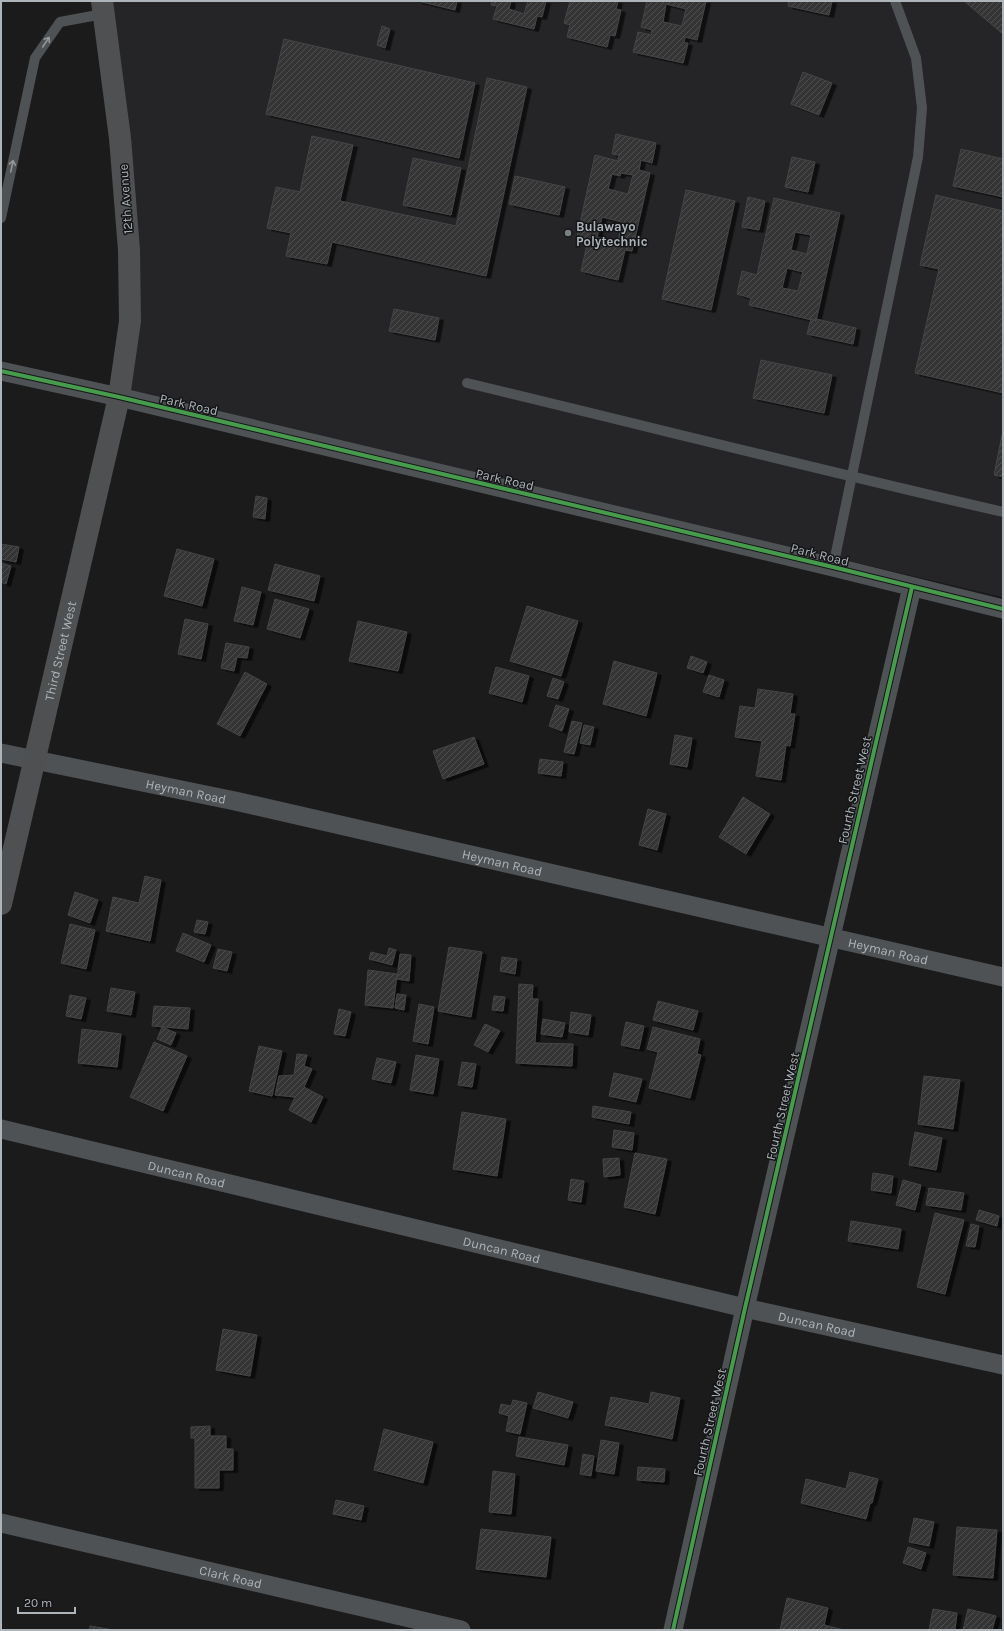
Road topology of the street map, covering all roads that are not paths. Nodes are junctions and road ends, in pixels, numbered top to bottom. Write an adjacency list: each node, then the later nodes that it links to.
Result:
1 (895, 1): 7 (lane)
2 (102, 7): 3 (lane, one-way to 2); 6 (main road, 12th Avenue)
3 (1, 218)
4 (1, 371): 6 (street, Park Road)
5 (467, 383): 7 (lane)
6 (119, 397): 9 (street, Park Road); 13 (main road, Third Street West)
7 (852, 477): 8 (lane); 9 (lane)
8 (1003, 512)
9 (833, 567): 10 (street, Park Road)
10 (912, 587): 11 (street, Park Road); 15 (street, Fourth Street West)
11 (1003, 609)
12 (1, 753): 13 (street, Heyman Road)
13 (35, 761): 14 (main road, Third Street West); 15 (street, Heyman Road)
14 (1, 904)
15 (831, 937): 16 (street, Heyman Road); 18 (street, Fourth Street West)
16 (1003, 977)
17 (1, 1129): 18 (street, Duncan Road)
18 (745, 1308): 19 (street, Duncan Road); 22 (street, Fourth Street West)
19 (1003, 1365)
20 (1, 1523): 21 (street, Clark Road)
21 (461, 1630)
22 (673, 1630)

